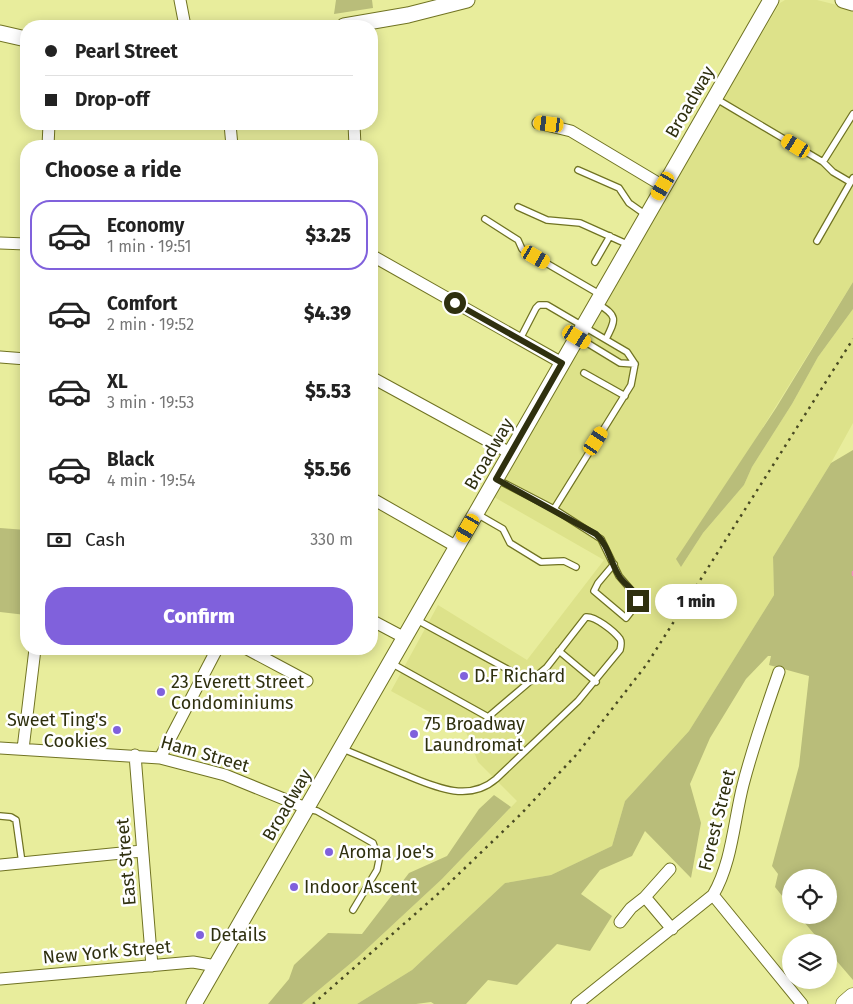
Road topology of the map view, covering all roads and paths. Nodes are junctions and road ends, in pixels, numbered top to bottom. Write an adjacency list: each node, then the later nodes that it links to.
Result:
1 (180, 0): 6 (street)
2 (467, 0): 7 (street)
3 (771, 0): 10 (street, Broadway)
4 (843, 0): 5 (street)
5 (853, 3)
6 (184, 20)
7 (378, 20)
8 (0, 34): 9 (street)
9 (20, 38)
10 (714, 98): 13 (lane); 16 (street, Broadway)
11 (853, 114): 13 (lane)
12 (538, 123): 16 (street)
13 (823, 162): 15 (lane)
14 (578, 170): 18 (lane)
15 (851, 180): 21 (lane)
16 (663, 186): 18 (street, Broadway)
17 (518, 207): 20 (lane)
18 (646, 215): 24 (street, Broadway)
19 (485, 219): 27 (lane)
20 (610, 236): 24 (lane); 26 (lane)
21 (817, 242)
22 (0, 243): 23 (street)
23 (20, 244)
24 (629, 245): 27 (street, Broadway)
25 (378, 260): 29 (street)
26 (595, 262)
27 (599, 299): 28 (street, Broadway); 30 (lane)
28 (580, 331): 29 (lane); 30 (lane); 33 (street, Broadway); 34 (lane)
29 (520, 339): 33 (street)
30 (606, 339): 34 (lane)
31 (0, 357): 32 (street)
32 (20, 358)
33 (562, 363): 38 (street, Broadway)
34 (635, 364): 37 (lane)
35 (584, 373): 37 (lane)
36 (378, 381): 38 (street)
37 (625, 396): 41 (lane)
38 (510, 453): 39 (street, Broadway)
39 (496, 479): 41 (lane); 42 (street, Broadway)
40 (378, 502): 43 (street)
41 (554, 509): 44 (lane)
42 (476, 514): 43 (street, Broadway); 45 (lane)
43 (457, 547): 46 (street, Broadway)
44 (614, 564): 44 (lane)
45 (576, 567)
46 (416, 619): 48 (street, Broadway); 56 (lane)
47 (378, 624): 48 (street)
48 (405, 638): 53 (street, Broadway)
49 (559, 651): 56 (lane); 57 (lane); 57 (lane)
50 (33, 655): 60 (street)
51 (213, 655): 62 (street)
52 (258, 655): 55 (street)
53 (391, 663): 56 (lane); 59 (street, Broadway)
54 (779, 672): 69 (street, Forest Street)
55 (307, 681)
56 (529, 681)
57 (596, 682): 59 (lane)
58 (0, 748): 60 (street, Ham Street)
59 (341, 748): 63 (street, Broadway)
60 (23, 749): 61 (street, Ham Street)
61 (135, 755): 62 (street, Ham Street); 65 (street, East Street)
62 (160, 758): 63 (street, Ham Street)
63 (306, 808): 71 (lane); 75 (street, Broadway)
64 (0, 816): 66 (lane)
65 (142, 852): 66 (street); 74 (street, East Street)
66 (22, 863): 67 (street)
67 (0, 865)
68 (670, 869): 70 (street)
69 (713, 895): 73 (street, Forest Street); 80 (street)
70 (645, 897): 72 (street); 73 (street)
71 (353, 910)
72 (620, 922)
73 (672, 929): 79 (street, Forest Street)
74 (152, 966): 75 (street, New York Street); 76 (street, New York Street)
75 (216, 966): 78 (street, Broadway)
76 (0, 979)
77 (853, 997): 81 (main road)
78 (194, 1004)
79 (577, 1004)
80 (802, 1004)
81 (845, 1004)

